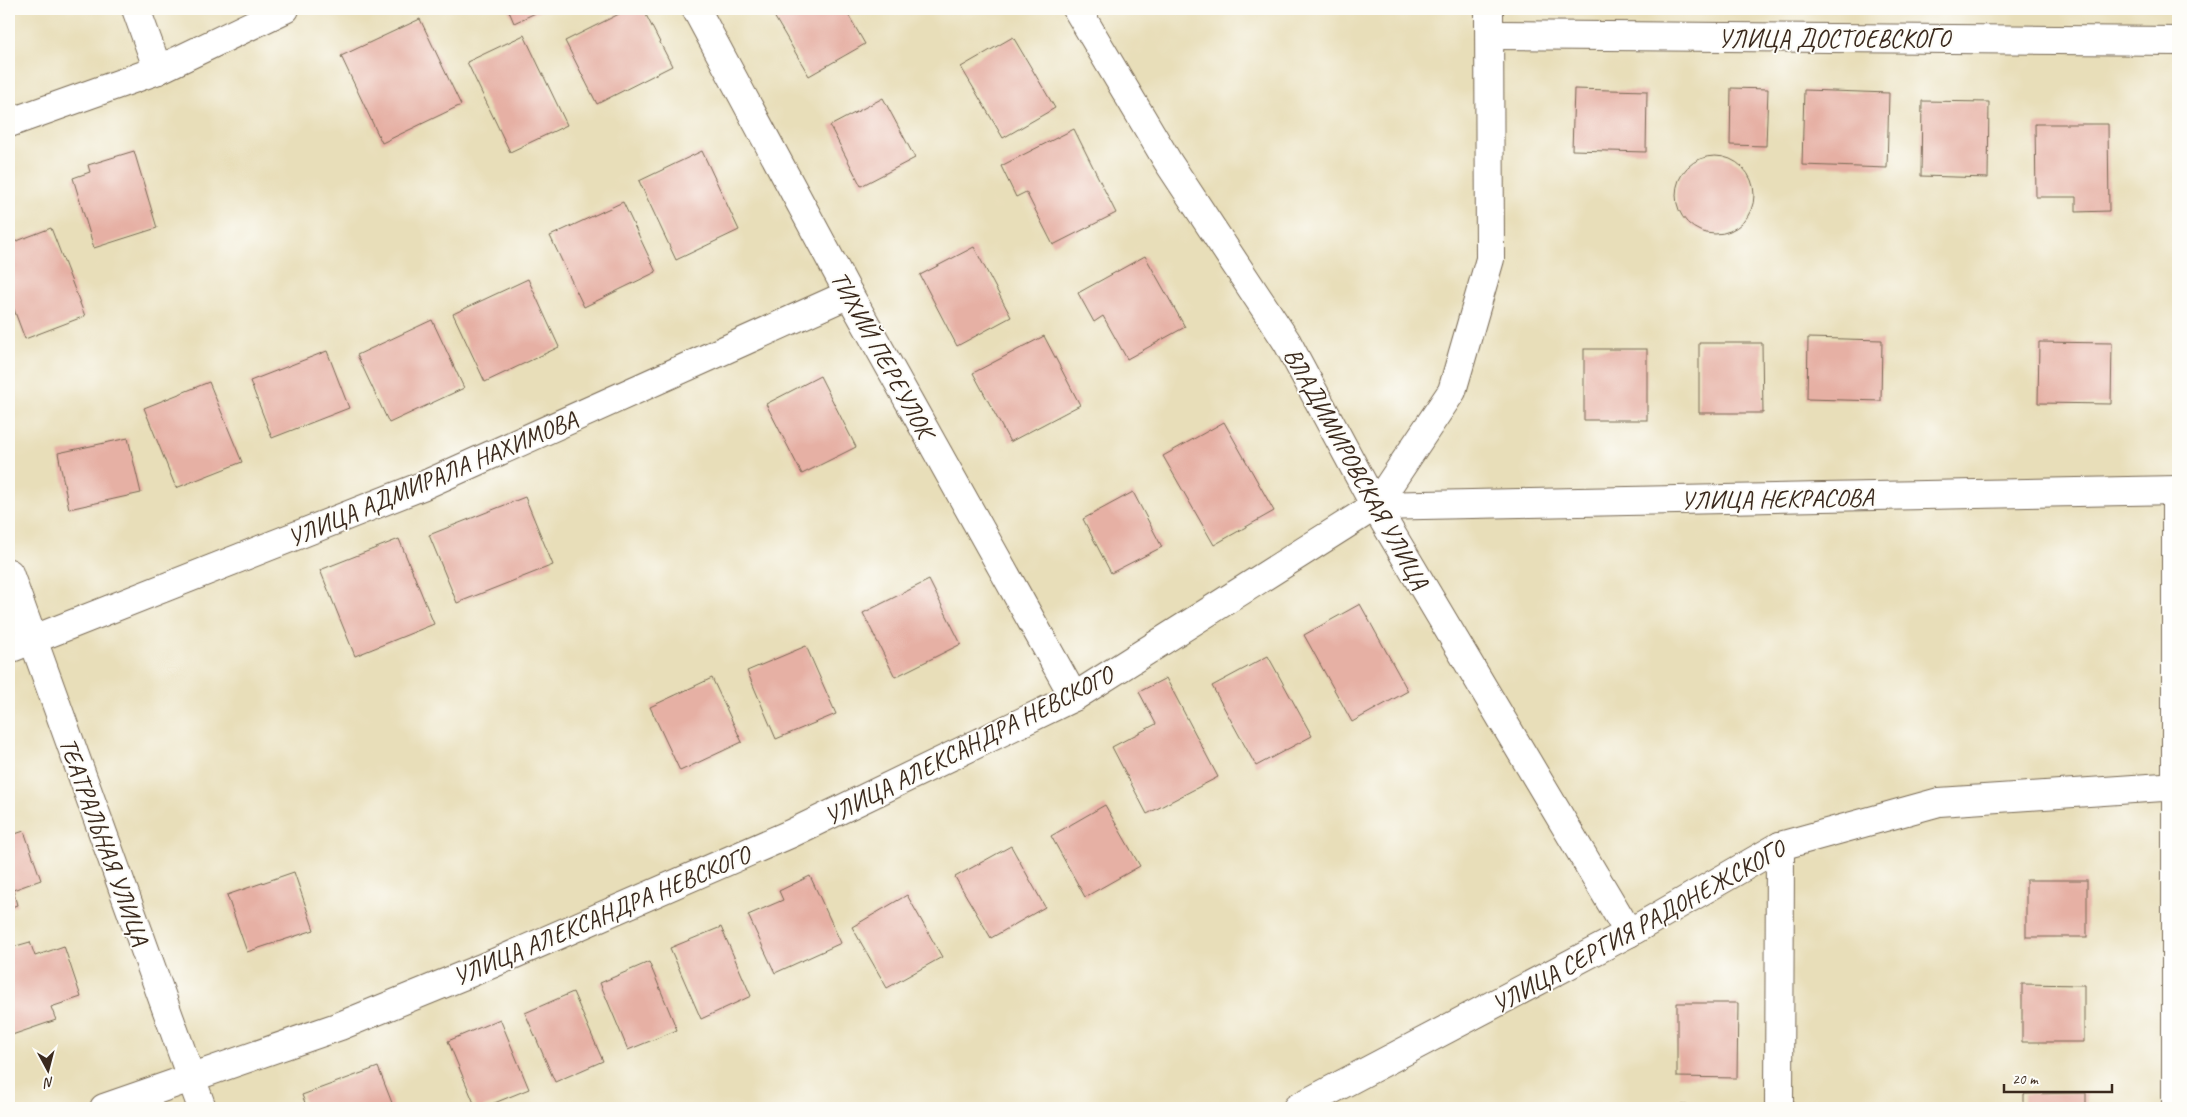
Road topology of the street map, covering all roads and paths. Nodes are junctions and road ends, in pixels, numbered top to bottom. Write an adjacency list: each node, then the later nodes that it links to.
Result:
1 (136, 9): 8 (street)
2 (285, 9): 8 (street)
3 (696, 9): 10 (street, ТИХИЙ ПЕРЕУЛОК)
4 (1077, 9): 12 (street, ВЛАДИМИРОВСКАЯ УЛИЦА)
5 (1489, 9): 6 (street, УЛИЦА АЛЕКСАНДРА НЕВСКОГО)
6 (1491, 35): 7 (street, УЛИЦА ДОСТОЕВСКОГО); 12 (street, УЛИЦА АЛЕКСАНДРА НЕВСКОГО)
7 (2178, 41)
8 (158, 70): 9 (street)
9 (9, 123)
10 (850, 294): 14 (street, УЛИЦА АДМИРАЛА НАХИМОВА); 15 (street, ТИХИЙ ПЕРЕУЛОК)
11 (2177, 490): 12 (street, УЛИЦА НЕКРАСОВА); 16 (street)
12 (1375, 506): 15 (street, УЛИЦА АЛЕКСАНДРА НЕВСКОГО); 18 (street, ВЛАДИМИРОВСКАЯ УЛИЦА)
13 (9, 573): 14 (street, ТЕАТРАЛЬНАЯ УЛИЦА)
14 (21, 645): 19 (street, ТЕАТРАЛЬНАЯ УЛИЦА)
15 (1074, 697): 19 (street, УЛИЦА АЛЕКСАНДРА НЕВСКОГО)
16 (2177, 786): 17 (street, УЛИЦА СЕРГИЯ РАДОНЕЖСКОГО); 24 (street)
17 (1780, 846): 18 (street, УЛИЦА СЕРГИЯ РАДОНЕЖСКОГО); 23 (street)
18 (1629, 934): 22 (street, УЛИЦА СЕРГИЯ РАДОНЕЖСКОГО)
19 (192, 1079): 20 (street, УЛИЦА АЛЕКСАНДРА НЕВСКОГО); 21 (street, ТЕАТРАЛЬНАЯ УЛИЦА)
20 (104, 1108)
21 (202, 1108)
22 (1297, 1108)
23 (1779, 1108)
24 (2176, 1108)

